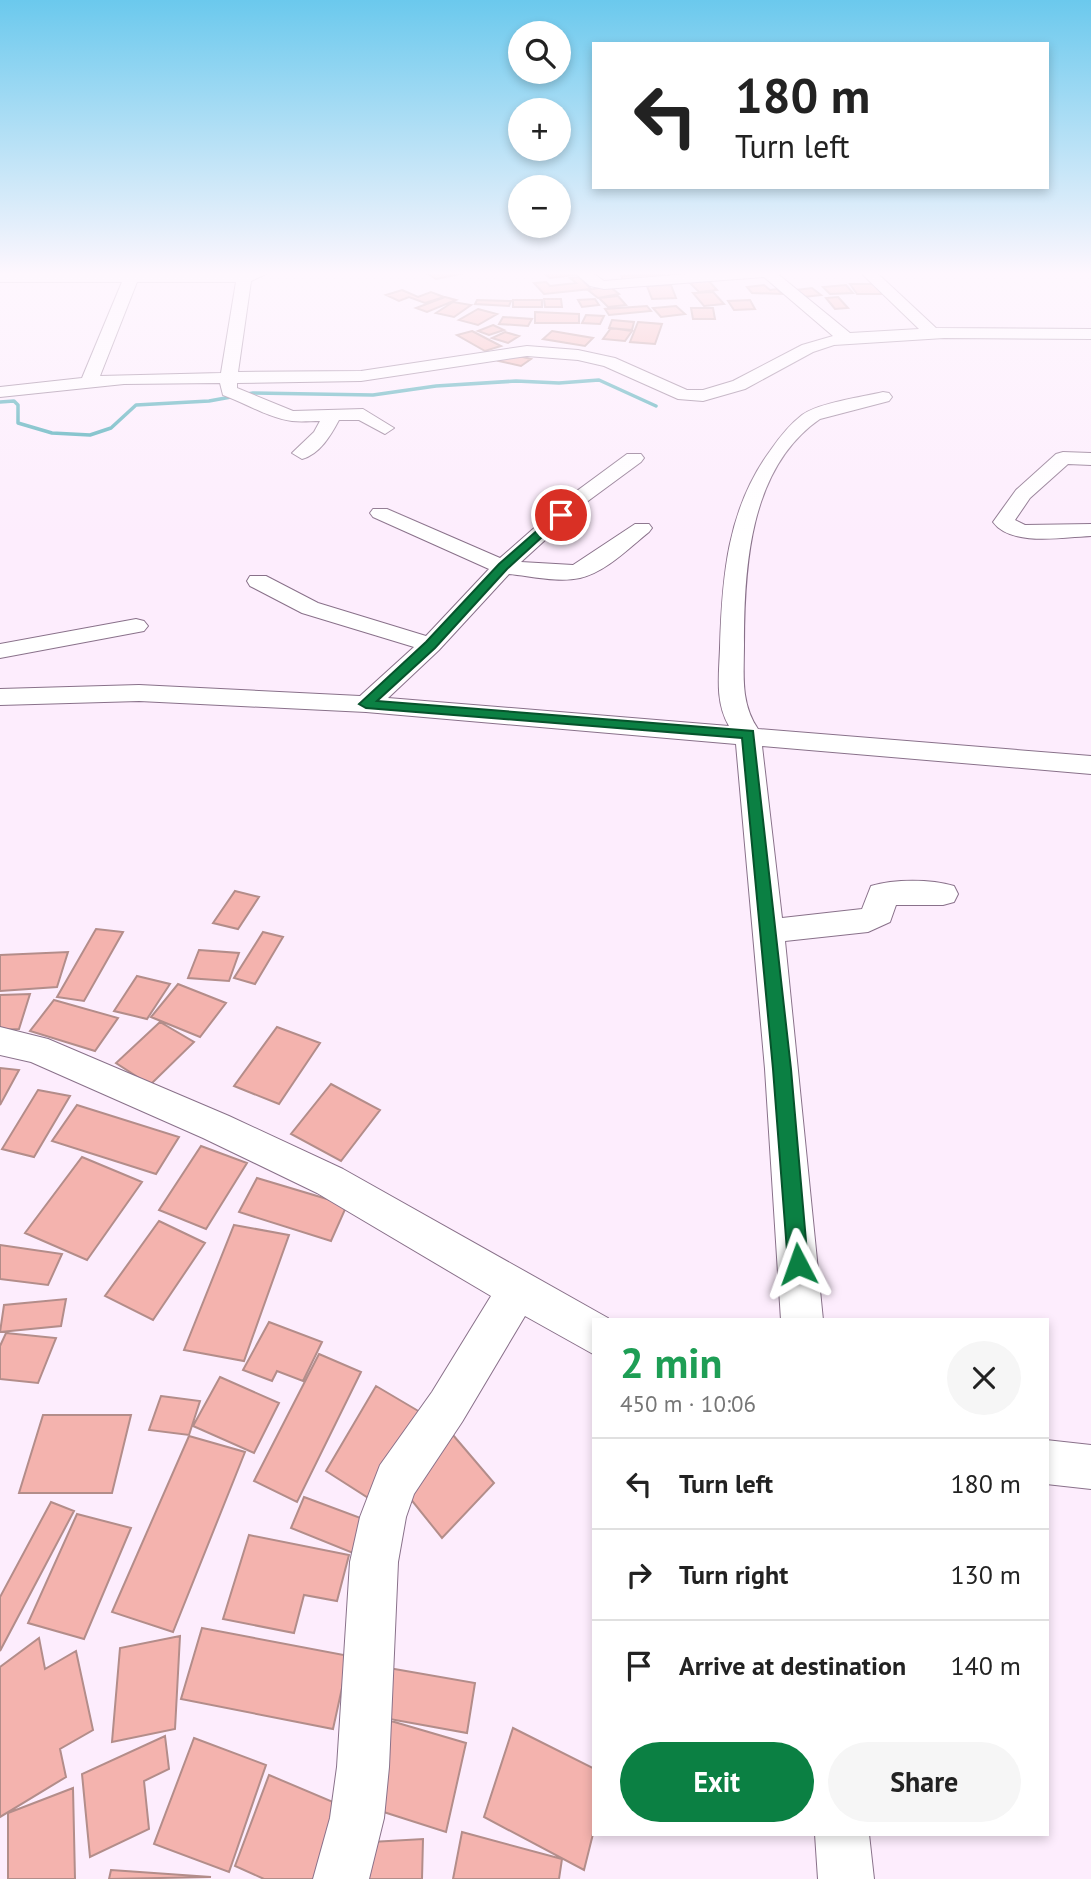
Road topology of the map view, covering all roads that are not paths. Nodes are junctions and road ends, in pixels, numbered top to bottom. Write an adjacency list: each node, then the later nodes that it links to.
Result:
1 (98, 360): 6 (street)
2 (237, 360): 7 (street)
3 (470, 360): 7 (street)
4 (599, 360): 5 (street)
5 (784, 360)
6 (89, 382): 7 (street); 8 (street)
7 (234, 389): 10 (street)
8 (0, 392)
9 (883, 397): 25 (street)
10 (332, 415): 11 (street); 12 (street)
11 (385, 428)
12 (302, 453)
13 (634, 458): 18 (street)
14 (1091, 459): 17 (street)
15 (380, 513): 18 (street)
16 (642, 528): 18 (street)
17 (1091, 530)
18 (503, 567): 21 (street)
19 (258, 581): 21 (street)
20 (136, 626): 22 (street)
21 (431, 645): 24 (street)
22 (0, 650)
23 (0, 697): 24 (street)
24 (366, 704): 25 (street)
25 (748, 734): 26 (street); 28 (street)
26 (1091, 765)
27 (943, 894): 28 (street)
28 (768, 931): 31 (street)
29 (0, 1041): 30 (street)
30 (518, 1290): 32 (street); 36 (street)
31 (802, 1318)
32 (592, 1332)
33 (1049, 1462): 34 (street)
34 (1091, 1467)
35 (842, 1836): 37 (street)
36 (341, 1879)
37 (846, 1879)

